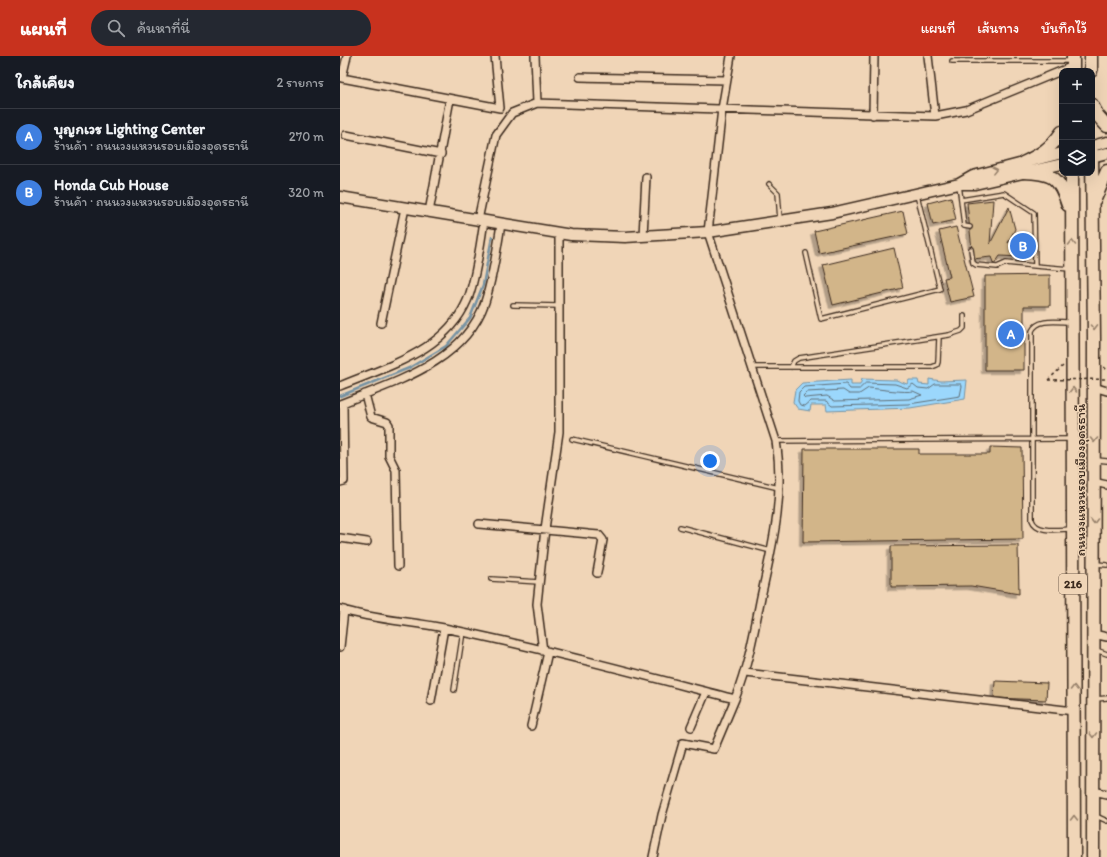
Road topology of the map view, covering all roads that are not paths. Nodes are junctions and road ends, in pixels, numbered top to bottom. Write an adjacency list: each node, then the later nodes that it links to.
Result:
1 (346, 56): 13 (street)
2 (495, 56): 13 (street)
3 (535, 56): 14 (street)
4 (731, 56): 12 (street)
5 (874, 56): 17 (street)
6 (928, 56): 18 (street)
7 (1091, 56): 10 (main road)
8 (952, 61): 9 (lane)
9 (1073, 64): 18 (street)
10 (1091, 68)
11 (580, 77): 12 (street)
12 (727, 80): 15 (street)
13 (450, 99): 25 (street)
14 (537, 103): 15 (street); 43 (street)
15 (722, 109): 17 (street); 47 (street)
16 (1095, 110): 19 (main road)
17 (873, 115): 18 (street)
18 (935, 116)
19 (1107, 126)
20 (346, 135): 25 (street)
21 (1059, 136): 29 (main road)
22 (1107, 142): 23 (main road)
23 (1095, 145)
24 (1107, 153): 27 (main road)
25 (441, 154): 41 (street)
26 (1059, 154): 29 (main road)
27 (1095, 156)
28 (1059, 164): 29 (main road)
29 (1023, 168): 35 (main road); 42 (main road)
30 (1107, 171): 39 (main road)
31 (1072, 176): 42 (main road, ถนนวงแหวนรอบเมืองอุดรธานี / 216)
32 (1092, 176): 39 (main road, ถนนวงแหวนรอบเมืองอุดรธานี / 216)
33 (646, 177): 49 (street)
34 (769, 184): 44 (lane)
35 (959, 184): 36 (main road); 38 (lane)
36 (917, 194): 44 (main road); 51 (lane)
37 (340, 197): 40 (main road)
38 (961, 200): 46 (lane); 52 (lane)
39 (1092, 205): 63 (main road, ถนนวงแหวนรอบเมืองอุดรธานี / 216, one-way to 63)
40 (405, 208): 41 (main road); 58 (street)
41 (430, 212): 43 (main road)
42 (1072, 218): 53 (main road, ถนนวงแหวนรอบเมืองอุดรธานี / 216, one-way to 42)
43 (481, 220): 45 (main road); 62 (street)
44 (780, 221): 47 (main road)
45 (501, 224): 48 (main road); 65 (street)
46 (970, 227)
47 (708, 232): 49 (main road); 60 (street)
48 (559, 233): 49 (main road); 55 (street)
49 (643, 236)
50 (971, 249): 52 (lane)
51 (806, 253)
52 (1035, 266): 53 (lane)
53 (1072, 269): 57 (main road, ถนนวงแหวนรอบเมืองอุดรธานี / 216)
54 (513, 305): 55 (lane)
55 (559, 306): 79 (street)
56 (964, 316): 59 (lane)
57 (1073, 322): 67 (main road, ถนนวงแหวนรอบเมืองอุดรธานี / 216, one-way to 57); 69 (lane)
58 (381, 323)
59 (939, 337): 61 (lane); 61 (lane)
60 (752, 367): 61 (lane); 70 (street)
61 (791, 367)
62 (340, 386)
63 (1094, 387): 64 (street); 71 (main road, ถนนวงแหวนรอบเมืองอุดรธานี / 216, one-way to 71)
64 (1107, 391)
65 (365, 394): 66 (street); 86 (street)
66 (342, 403): 73 (street)
67 (1073, 438): 69 (lane); 80 (main road, ถนนวงแหวนรอบเมืองอุดรธานี / 216)
68 (572, 439): 76 (lane)
69 (1032, 439): 70 (lane); 80 (lane)
70 (776, 441): 76 (street)
71 (1094, 460): 72 (lane); 74 (main road, ถนนวงแหวนรอบเมืองอุดรธานี / 216)
72 (1107, 461)
73 (340, 482)
74 (1094, 482): 75 (street); 84 (main road, ถนนวงแหวนรอบเมืองอุดรธานี / 216, one-way to 84)
75 (1107, 485)
76 (780, 488): 83 (street)
77 (479, 524): 79 (street)
78 (680, 528): 83 (lane)
79 (545, 529): 87 (street); 89 (street)
80 (1073, 529): 106 (main road, ถนนวงแหวนรอบเมืองอุดรธานี / 216, one-way to 80)
81 (340, 538): 82 (street)
82 (367, 542)
83 (771, 551): 99 (street)
84 (1094, 564): 85 (lane); 93 (main road, ถนนวงแหวนรอบเมืองอุดรธานี / 216)
85 (1107, 565)
86 (398, 566)
87 (597, 573)
88 (491, 579): 89 (lane)
89 (540, 582): 97 (street)
90 (342, 610): 91 (street); 95 (street)
91 (444, 628): 92 (street); 105 (street)
92 (463, 632): 97 (street); 100 (lane)
93 (1093, 634): 94 (street); 96 (main road, ถนนวงแหวนรอบเมืองอุดรธานี / 216)
94 (1107, 637)
95 (340, 647)
96 (1093, 649): 98 (lane); 104 (main road, ถนนวงแหวนรอบเมืองอุดรธานี / 216)
97 (546, 652): 101 (street); 107 (street)
98 (1107, 654)
99 (746, 673): 103 (street); 106 (street)
100 (454, 690)
101 (706, 692): 103 (street); 108 (street)
102 (1107, 698): 104 (lane)
103 (735, 699): 113 (street)
104 (1093, 699): 109 (main road, ถนนวงแหวนรอบเมืองอุดรธานี / 216, one-way to 109)
105 (431, 701)
106 (1074, 711): 114 (main road, ถนนวงแหวนรอบเมืองอุดรธานี / 216, one-way to 106)
107 (531, 726)
108 (691, 727)
109 (1093, 791): 110 (street); 111 (main road, ถนนวงแหวนรอบเมืองอุดรธานี / 216)
110 (1107, 794)
111 (1093, 815): 112 (lane); 115 (main road, ถนนวงแหวนรอบเมืองอุดรธานี / 216)
112 (1107, 821)
113 (653, 857)
114 (1074, 857)
115 (1093, 857)

